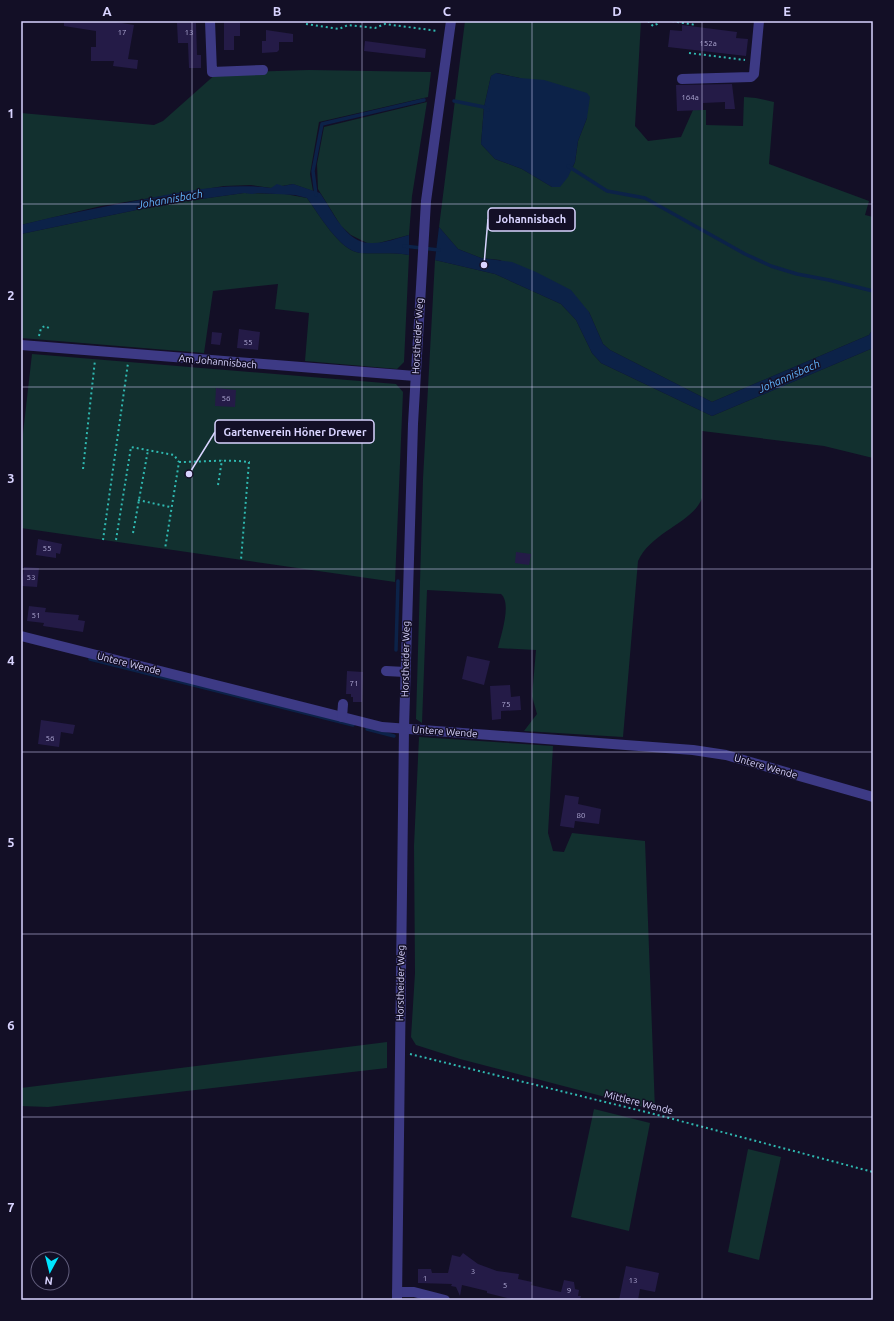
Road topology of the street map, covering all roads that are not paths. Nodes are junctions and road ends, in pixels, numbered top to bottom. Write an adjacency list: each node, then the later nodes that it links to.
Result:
1 (210, 21): 4 (street)
2 (451, 21): 7 (street, Horstheider Weg)
3 (759, 21): 5 (street)
4 (263, 70)
5 (682, 79)
6 (21, 345): 7 (street, Am Johannisbach)
7 (415, 376): 10 (street, Horstheider Weg)
8 (21, 636): 12 (street, Untere Wende)
9 (386, 671): 10 (street)
10 (405, 672): 13 (street, Horstheider Weg)
11 (343, 704): 12 (street)
12 (342, 717): 13 (street, Untere Wende)
13 (404, 728): 14 (street, Untere Wende); 15 (street, Horstheider Weg)
14 (873, 796)
15 (397, 1296): 16 (street)
16 (445, 1300)

